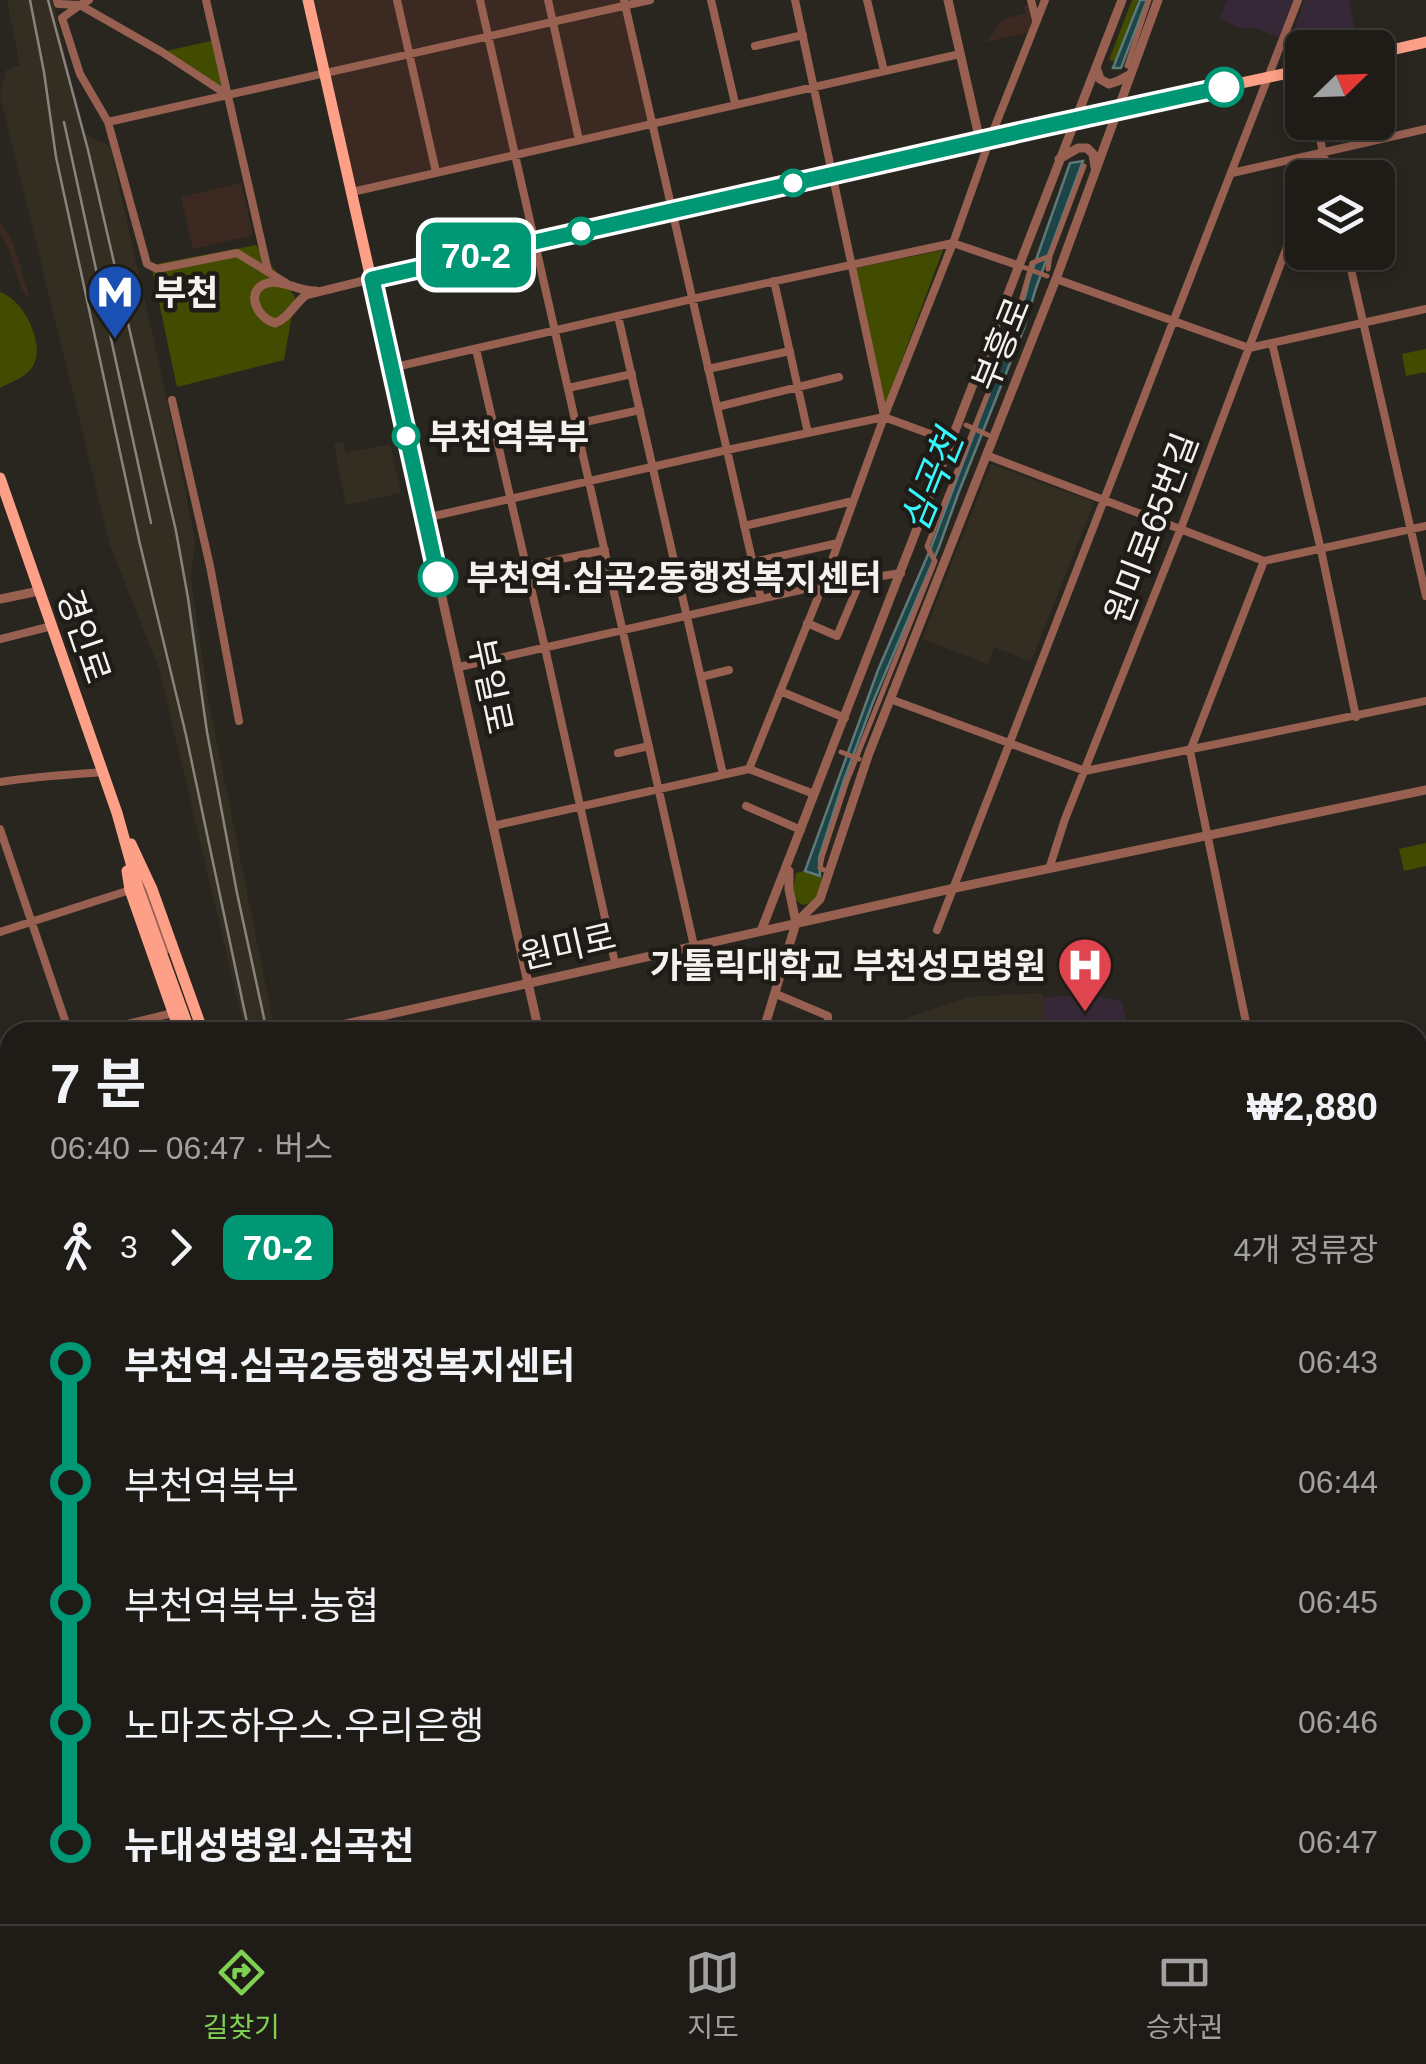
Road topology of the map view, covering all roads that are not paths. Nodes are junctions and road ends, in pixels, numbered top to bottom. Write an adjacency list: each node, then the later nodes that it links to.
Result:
1 (57, 0): 18 (street)
2 (206, 0): 36 (street)
3 (308, 0): 32 (main road, 부일로)
4 (397, 0): 27 (street)
5 (480, 0): 23 (street)
6 (548, 0): 20 (street)
7 (650, 0): 19 (street)
8 (712, 0): 37 (street)
9 (796, 0): 22 (street)
10 (867, 0): 31 (street)
11 (948, 0): 28 (street)
12 (1032, 0): 21 (street)
13 (1045, 0): 21 (street)
14 (1122, 0): 29 (street, 부흥로)
15 (1150, 0): 30 (street)
16 (1158, 0): 30 (street, 부흥로)
17 (1298, 0): 34 (street)
18 (84, 2): 36 (street); 40 (street)
19 (624, 3): 20 (street); 41 (street)
20 (552, 22): 23 (street); 43 (street)
21 (1036, 22): 44 (street)
22 (803, 35): 25 (street); 35 (street)
23 (488, 36): 27 (street); 47 (street)
24 (1426, 42): 26 (main road)
25 (755, 46)
26 (1395, 49)
27 (410, 54): 32 (street); 53 (street)
28 (960, 54): 31 (street); 44 (street)
29 (1096, 67): 30 (street); 39 (street, 부흥로)
30 (1128, 70): 38 (street, 부흥로)
31 (884, 71): 35 (street)
32 (324, 73): 36 (street); 56 (main road, 부일로)
33 (1285, 74): 34 (main road)
34 (1270, 78): 38 (main road); 54 (street)
35 (814, 87): 37 (street); 55 (street)
36 (227, 94): 40 (street); 66 (street)
37 (735, 104): 41 (street)
38 (1118, 110): 39 (main road); 52 (street, 부흥로)
39 (1074, 119): 44 (main road); 48 (street, 부흥로)
40 (108, 122): 66 (street)
41 (651, 122): 43 (street); 57 (street)
42 (1426, 129): 46 (street)
43 (579, 140): 47 (street)
44 (985, 140): 55 (main road); 59 (street)
45 (1320, 140): 46 (street)
46 (1323, 152): 49 (street); 50 (street); 54 (street)
47 (514, 154): 53 (street); 58 (street)
48 (1059, 159): 52 (street); 63 (street, 부흥로)
49 (1320, 160)
50 (1325, 160)
51 (1084, 166): 61 (street)
52 (1096, 170): 68 (street, 부흥로)
53 (436, 172): 56 (street)
54 (1232, 173): 75 (street)
55 (833, 174): 57 (main road); 62 (street)
56 (352, 192): 67 (main road, 부일로)
57 (670, 211): 58 (main road); 72 (street)
58 (535, 242): 67 (main road); 77 (street)
59 (954, 242): 62 (street); 63 (street); 91 (street)
60 (1285, 252): 79 (street, 원미로65번길)
61 (1050, 256): 64 (street); 161 (street)
62 (850, 265): 69 (street); 91 (street)
63 (1020, 266): 68 (street, bridge); 93 (street, 부흥로)
64 (1048, 268)
65 (1351, 270): 76 (street)
66 (268, 271): 70 (street)
67 (372, 279): 71 (street); 82 (street, 부일로)
68 (1056, 279): 75 (street); 95 (street, 부흥로)
69 (774, 281): 72 (street); 81 (street)
70 (297, 290): 71 (street); 71 (street)
71 (316, 291)
72 (692, 299): 74 (street); 83 (street)
73 (1426, 309): 76 (street)
74 (618, 316): 77 (street); 84 (street)
75 (1175, 321): 79 (street); 103 (street)
76 (1364, 322): 78 (street); 109 (street)
77 (555, 330): 80 (street); 86 (street)
78 (1272, 344): 79 (street); 112 (street)
79 (1250, 348): 108 (street, 원미로65번길)
80 (476, 349): 82 (street); 102 (street)
81 (790, 351): 83 (street); 87 (street)
82 (391, 368): 105 (street, 부일로)
83 (708, 369): 89 (street)
84 (632, 374): 86 (street); 90 (street)
85 (839, 377): 87 (street)
86 (568, 388): 92 (street)
87 (798, 388): 89 (street); 94 (street)
88 (172, 400): 137 (street)
89 (717, 407): 97 (street)
90 (640, 410): 92 (street); 99 (street)
91 (884, 417): 94 (street); 96 (street); 104 (street)
92 (576, 424): 101 (street)
93 (963, 424): 95 (street, bridge); 96 (street, 부흥로)
94 (808, 433): 97 (street)
95 (990, 436): 98 (street, 부흥로)
96 (952, 442): 116 (street, 부흥로)
97 (727, 450): 99 (street); 106 (street)
98 (986, 455): 103 (street); 133 (street, 부흥로)
99 (653, 467): 101 (street); 123 (street)
100 (0, 478): 119 (main road, 경인로)
101 (589, 482): 102 (street); 111 (street)
102 (511, 499): 105 (street); 115 (street)
103 (1106, 500): 108 (street); 138 (street)
104 (853, 501): 106 (street); 110 (street)
105 (425, 518): 129 (street, 부일로)
106 (744, 526): 113 (street)
107 (1426, 526): 109 (street)
108 (1181, 528): 114 (street); 145 (street, 원미로65번길)
109 (1411, 529): 112 (street); 120 (street)
110 (838, 543): 113 (street); 118 (street)
111 (605, 550): 115 (street); 126 (street)
112 (1320, 550): 114 (street); 135 (street)
113 (752, 562): 122 (street)
114 (1264, 562): 141 (street)
115 (526, 566): 128 (street)
116 (900, 572): 117 (street); 136 (street, 부흥로)
117 (862, 577): 118 (street); 124 (street)
118 (823, 585): 122 (street); 124 (street)
119 (39, 591): 121 (street); 125 (main road, 경인로)
120 (1426, 596)
121 (0, 599)
122 (761, 599): 123 (street)
123 (687, 616): 126 (street); 131 (street)
124 (808, 624): 132 (street)
125 (52, 626): 127 (street); 146 (main road, 경인로)
126 (623, 631): 128 (street); 139 (street)
127 (0, 639)
128 (546, 648): 129 (street); 152 (street)
129 (459, 667): 155 (street, 부일로)
130 (729, 670): 131 (street)
131 (701, 677): 147 (street)
132 (780, 691): 136 (street); 144 (street)
133 (890, 699): 138 (street); 143 (street, 부흥로)
134 (1426, 701): 135 (street)
135 (1356, 716): 141 (street)
136 (844, 718): 140 (street, 부흥로)
137 (238, 721)
138 (1011, 745): 145 (street); 162 (street)
139 (649, 746): 142 (street); 149 (street)
140 (836, 751): 143 (street, bridge); 151 (street, 부흥로)
141 (1190, 751): 145 (street); 158 (street)
142 (618, 753)
143 (862, 761): 165 (street, 부흥로)
144 (749, 769): 147 (street); 151 (street)
145 (1085, 771): 160 (street, 원미로65번길)
146 (103, 772): 148 (street); 154 (main road, 경인로)
147 (723, 774): 149 (street)
148 (0, 782)
149 (659, 789): 152 (street); 169 (street)
150 (1426, 790): 158 (street, 원미로)
151 (814, 794): 157 (street, 부흥로)
152 (580, 806): 155 (street); 170 (street)
153 (746, 806): 157 (street)
154 (117, 813): 163 (main road, 경인로); 177 (main road, 경인로); 178 (main road, 경인로)
155 (493, 826): 171 (street, 부일로)
156 (0, 829): 164 (street)
157 (801, 830): 159 (street, 부흥로)
158 (1207, 836): 160 (street, 원미로); 183 (street)
159 (788, 863): 165 (street, 부흥로); 167 (street, 부흥로)
160 (1049, 868): 162 (street, 원미로)
161 (826, 871)
162 (955, 888): 165 (street, 원미로); 166 (street)
163 (130, 890): 164 (street); 173 (main road, 경인로)
164 (31, 922): 168 (street); 174 (street)
165 (796, 923): 167 (street, 원미로); 172 (street, 부흥로)
166 (937, 930)
167 (761, 931): 169 (street, 원미로)
168 (0, 932)
169 (694, 946): 170 (street, 원미로)
170 (615, 963): 171 (street, 원미로)
171 (528, 982): 179 (street, 원미로); 180 (street, 부일로)
172 (776, 994): 181 (street, 부흥로); 182 (street)
173 (174, 1013): 175 (street); 176 (main road, 경인로)
174 (66, 1022)
175 (136, 1022)
176 (177, 1022)
177 (188, 1022)
178 (199, 1022)
179 (354, 1022)
180 (537, 1022)
181 (766, 1022)
182 (828, 1022)
183 (1246, 1022)

